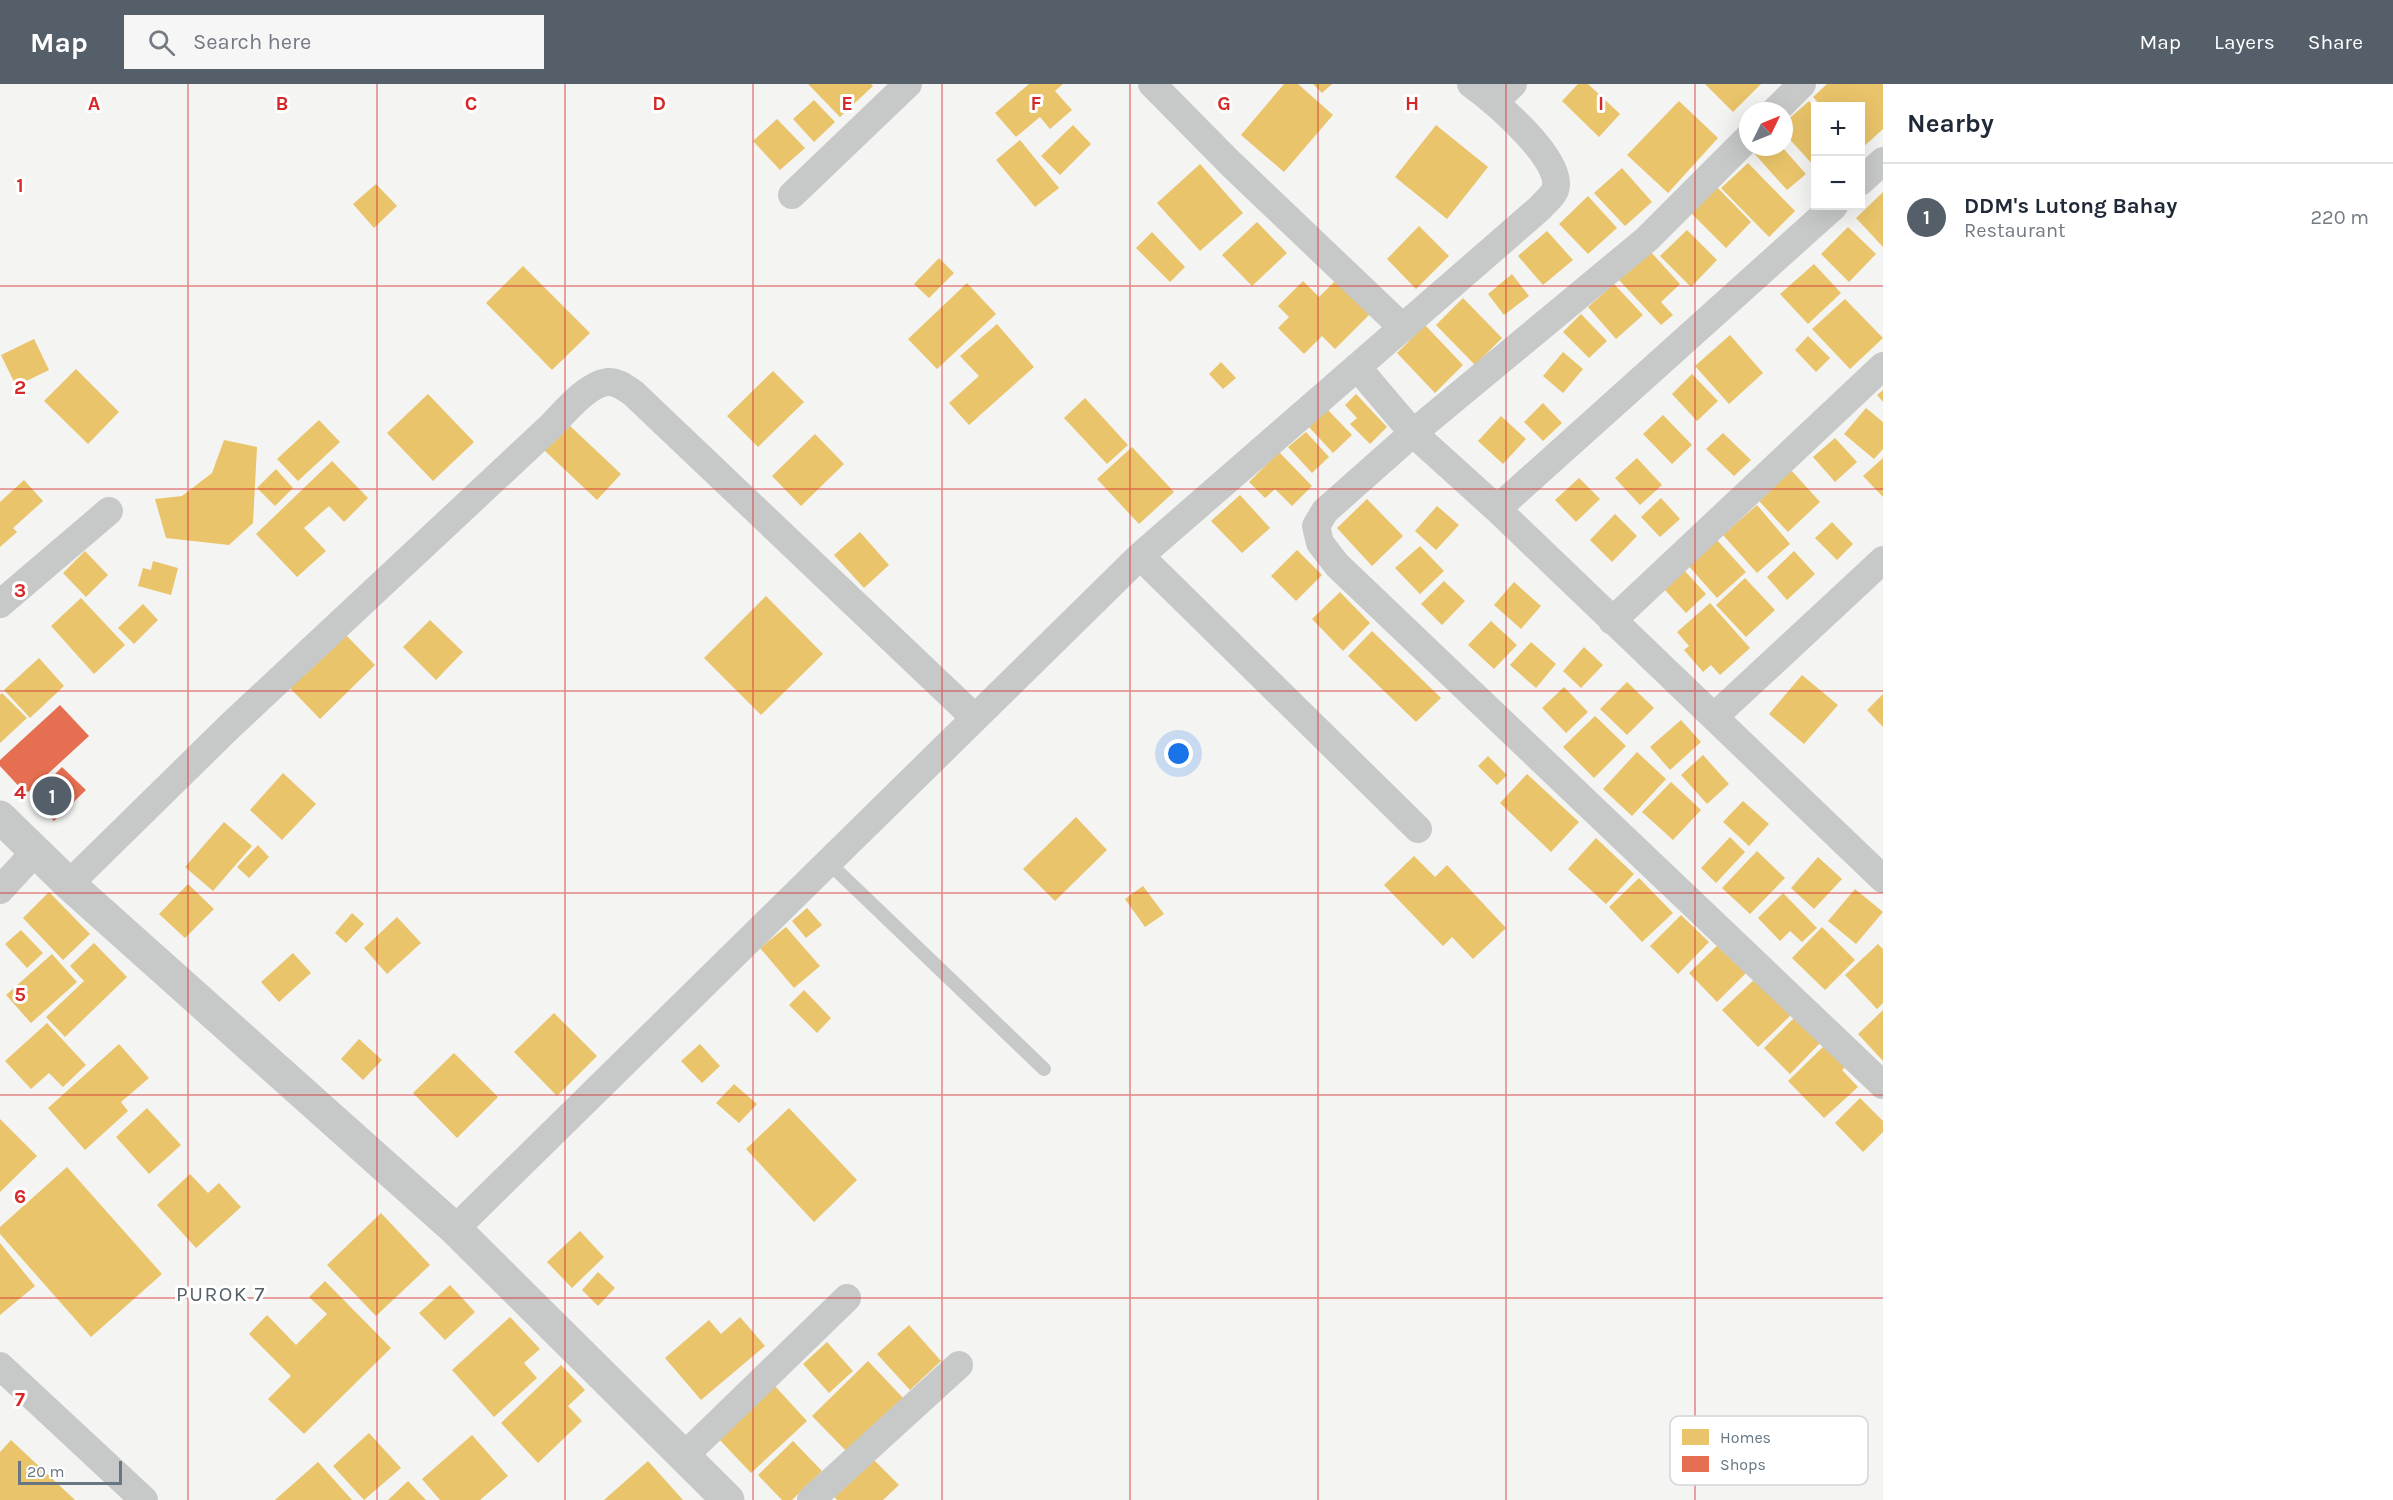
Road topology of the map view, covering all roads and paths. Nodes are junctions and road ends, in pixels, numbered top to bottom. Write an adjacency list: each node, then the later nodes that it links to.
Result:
1 (908, 84): 10 (street)
2 (1152, 84): 12 (street)
3 (1471, 84): 5 (street)
4 (1802, 84): 6 (street)
5 (1504, 93): 12 (street)
6 (1784, 102)
7 (1739, 147): 15 (street)
8 (1883, 162): 9 (street)
9 (1865, 178)
10 (792, 195)
11 (1830, 210): 16 (street)
12 (1403, 328): 14 (street)
13 (1883, 366): 21 (street)
14 (1357, 368): 15 (street); 18 (street)
15 (1413, 433): 16 (street); 32 (street)
16 (1497, 509): 21 (street)
17 (109, 511): 20 (street)
18 (1140, 556): 22 (street); 25 (street)
19 (1879, 571): 23 (street)
20 (0, 604)
21 (1612, 621): 23 (street)
22 (974, 717): 27 (street); 29 (street)
23 (1714, 717): 28 (street)
24 (0, 817): 26 (street)
25 (1418, 829)
26 (35, 852): 29 (street); 30 (street)
27 (828, 862): 31 (lane); 33 (street)
28 (1883, 879)
29 (69, 884): 33 (street)
30 (0, 890)
31 (1044, 1069)
32 (1883, 1085)
33 (455, 1229): 37 (street)
34 (847, 1298): 37 (street)
35 (959, 1365): 40 (street)
36 (0, 1366): 38 (street)
37 (684, 1456): 39 (street)
38 (130, 1495)
39 (728, 1500)
40 (812, 1500)

